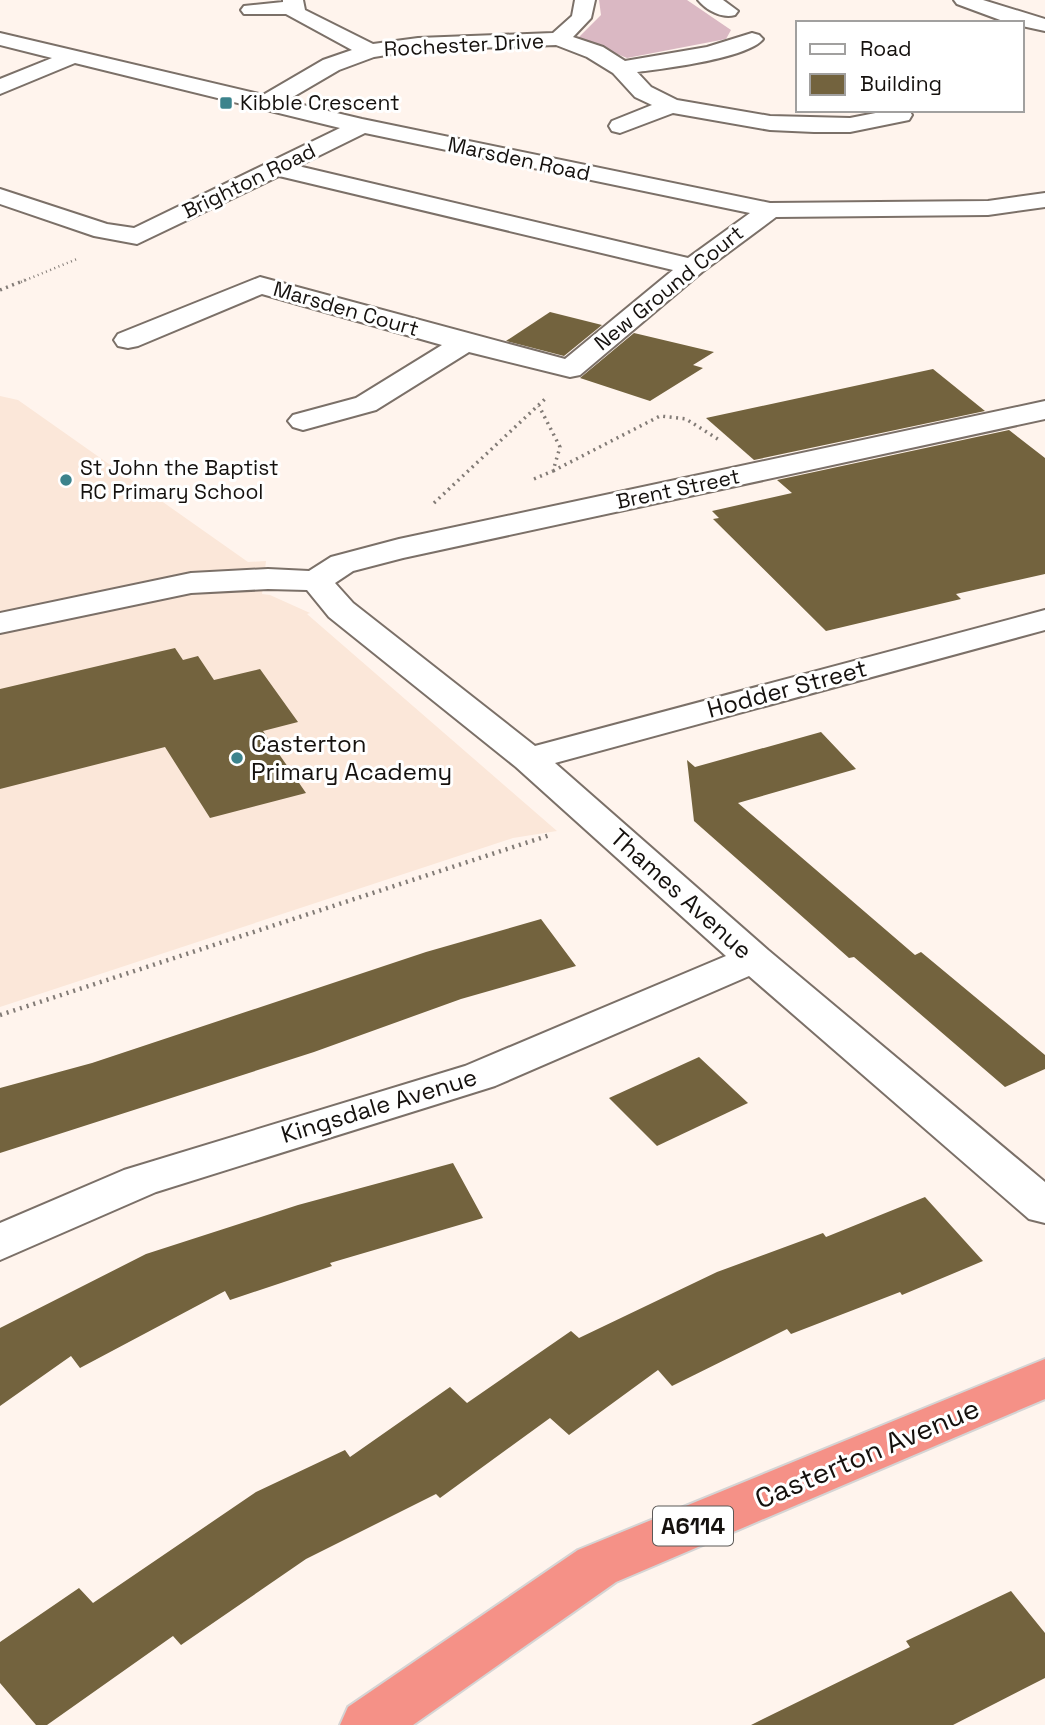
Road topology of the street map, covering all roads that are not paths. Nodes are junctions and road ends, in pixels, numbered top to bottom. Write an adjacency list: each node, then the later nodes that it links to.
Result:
1 (585, 0): 9 (street, Rochester Drive)
2 (708, 0): 6 (street)
3 (964, 0): 7 (street)
4 (293, 4): 5 (street, Rochester Drive); 11 (street, Rochester Drive)
5 (251, 10)
6 (728, 11)
7 (1045, 25)
8 (0, 39): 12 (street, Marsden Road)
9 (558, 39): 11 (street, Rochester Drive); 13 (street, Rochester Drive)
10 (752, 39): 13 (street)
11 (370, 51): 15 (street, Rochester Drive)
12 (72, 57): 14 (street); 15 (street, Marsden Road)
13 (621, 68): 16 (street, Rochester Drive)
14 (0, 87)
15 (266, 103): 19 (street, Marsden Road)
16 (671, 106): 17 (street, Rochester Drive); 18 (street)
17 (901, 116)
18 (620, 126)
19 (362, 127): 20 (street, Brighton Road); 23 (street, Marsden Road)
20 (279, 167): 21 (street, Brighton Road); 24 (street)
21 (0, 196)
22 (1045, 200): 23 (street, Marsden Road)
23 (770, 210): 24 (street, New Ground Court)
24 (693, 267): 27 (street, New Ground Court)
25 (128, 340): 26 (street, Marsden Court)
26 (465, 343): 27 (street, Marsden Court); 29 (street)
27 (570, 369)
28 (1045, 410): 30 (street, Brent Street)
29 (303, 421)
30 (316, 581): 32 (street); 33 (street, Thames Avenue)
31 (1045, 620): 33 (street, Hodder Street)
32 (0, 623)
33 (529, 758): 34 (street, Thames Avenue)
34 (754, 960): 35 (street, Thames Avenue); 36 (street, Kingsdale Avenue)
35 (1045, 1208)
36 (0, 1243)
37 (1045, 1378): 38 (highway, Casterton Avenue / A6114)
38 (368, 1725)

